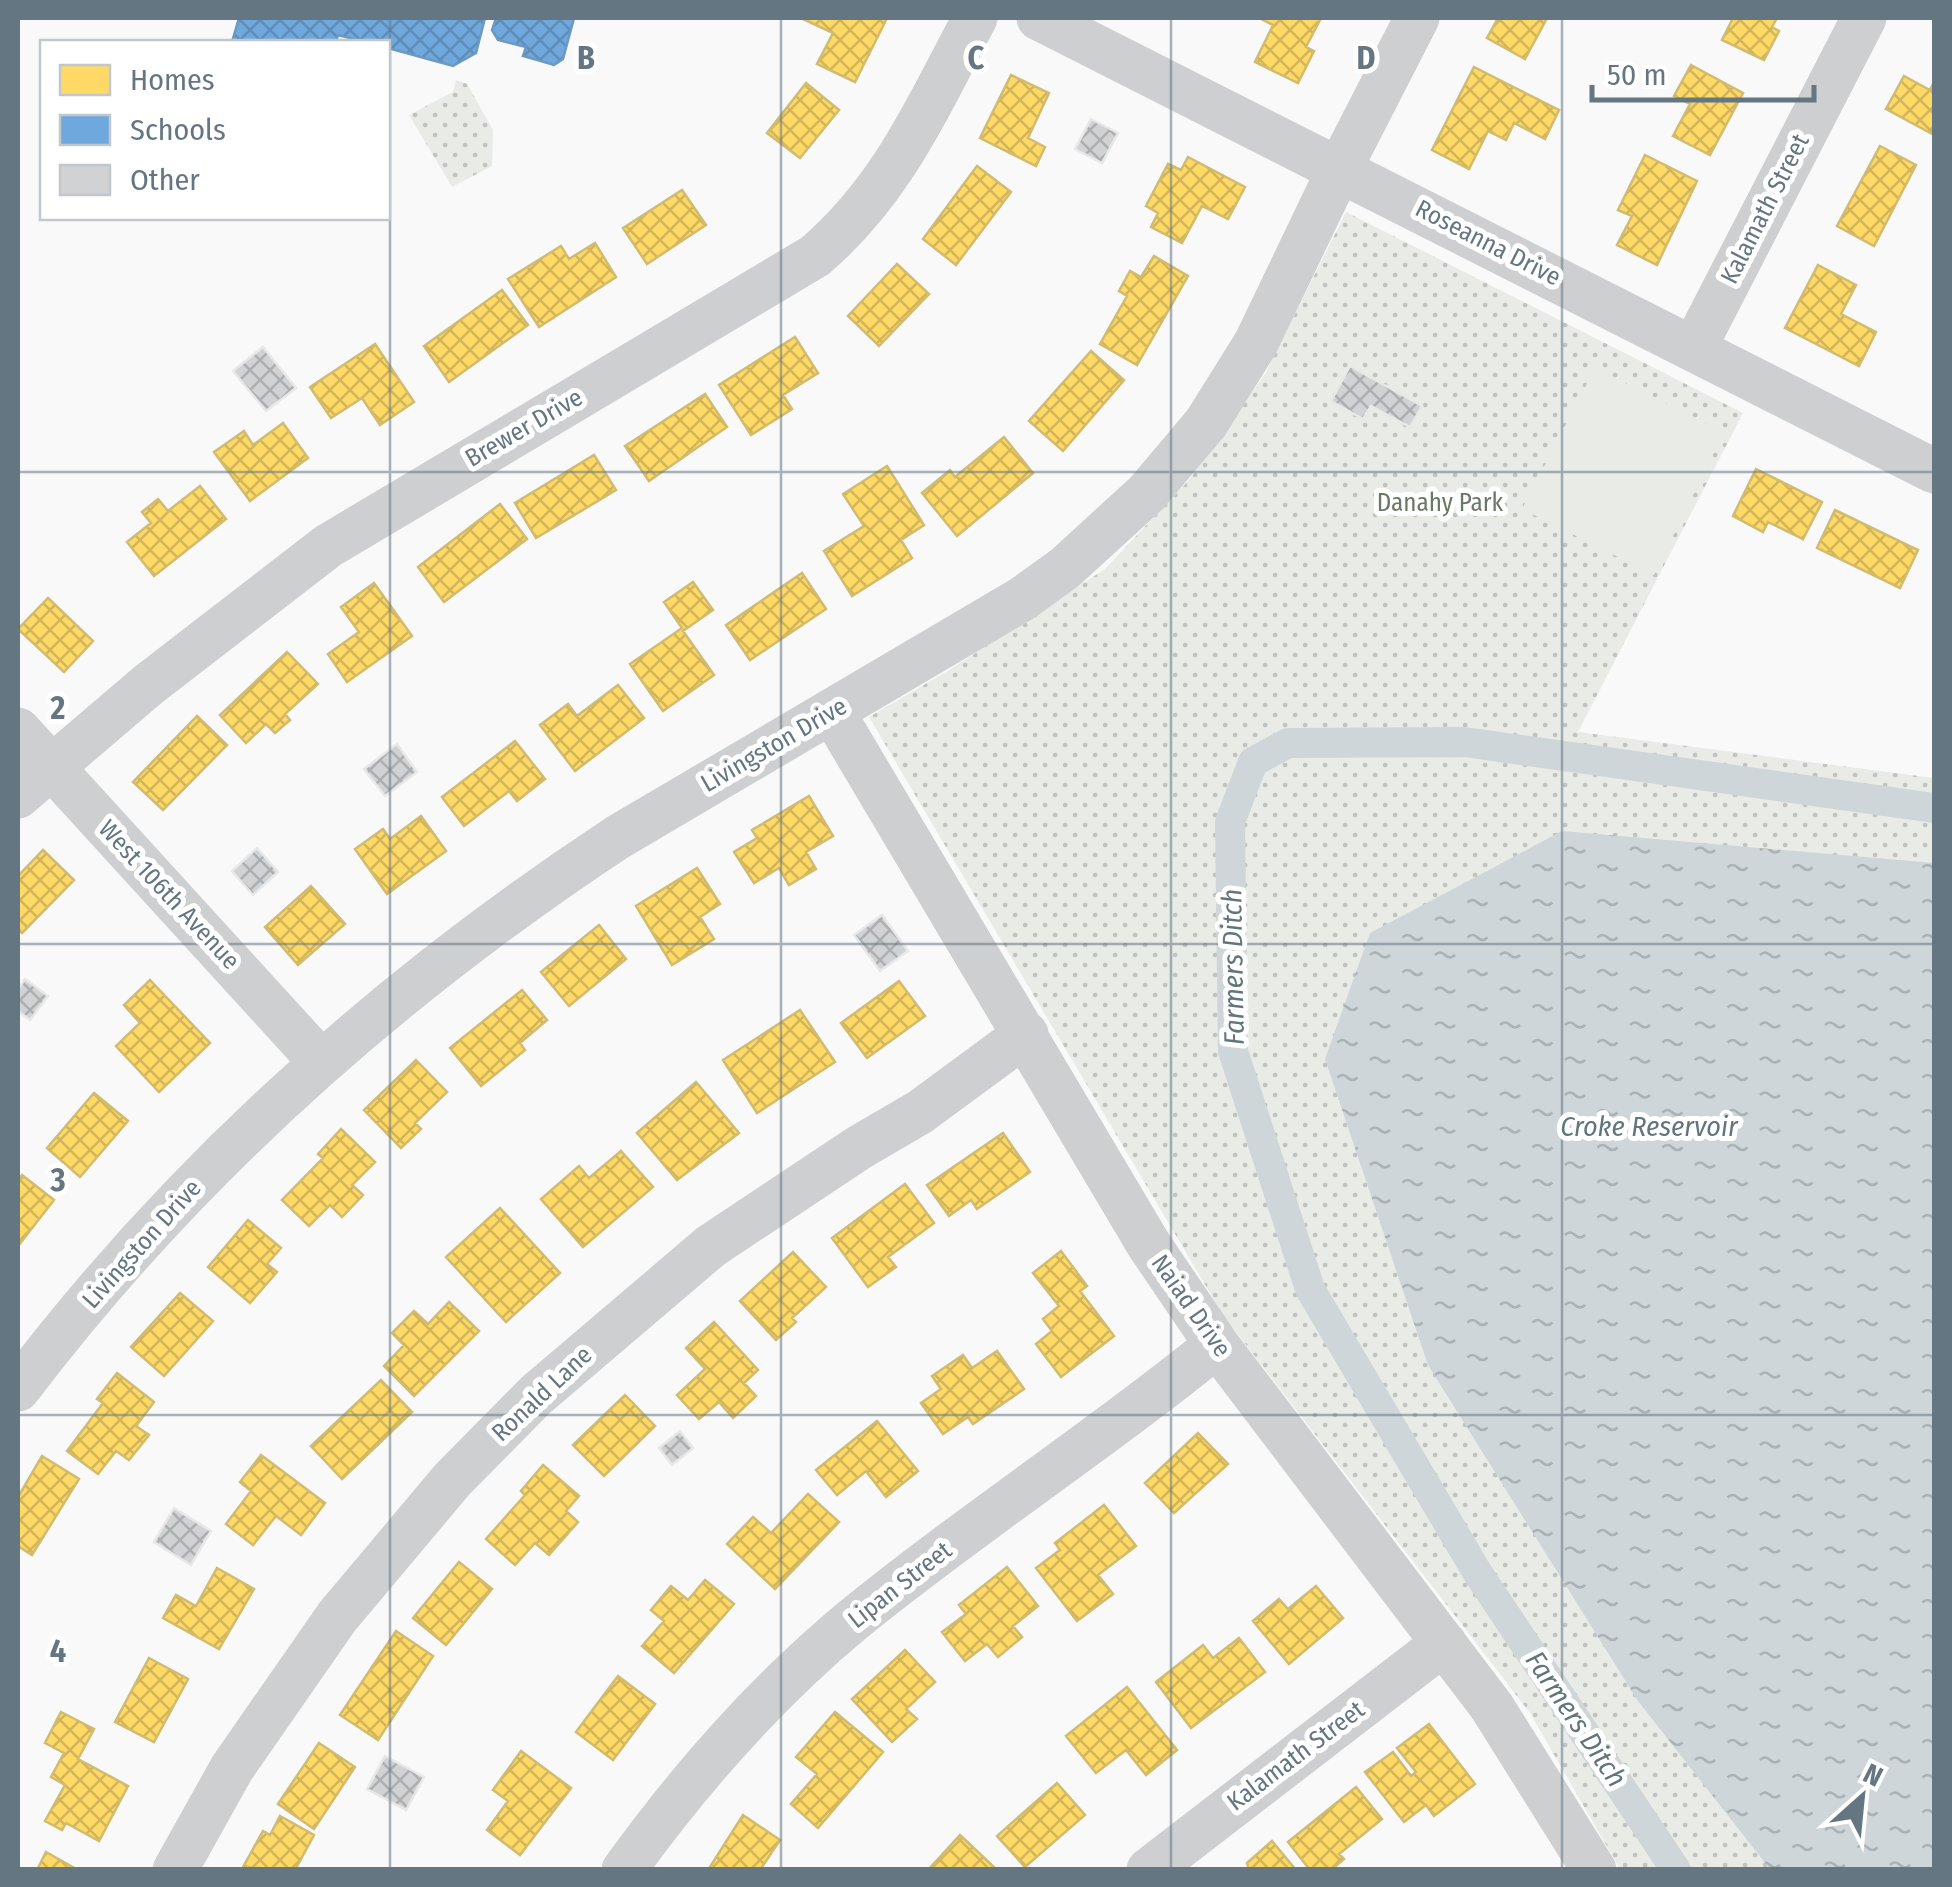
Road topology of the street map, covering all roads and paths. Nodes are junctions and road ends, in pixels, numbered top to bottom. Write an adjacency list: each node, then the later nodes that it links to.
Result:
1 (975, 18): 10 (street, Brewer Drive)
2 (1039, 18): 5 (street, Roseanna Drive)
3 (1417, 18): 5 (street, Livingston Drive)
4 (1864, 18): 6 (street, Kalamath Street)
5 (1340, 168): 6 (street, Roseanna Drive); 8 (street, Livingston Drive)
6 (1694, 348): 7 (street, Roseanna Drive)
7 (1934, 472)
8 (833, 712): 12 (street, Naiad Drive); 13 (street, Livingston Drive)
9 (18, 730): 10 (street, West 106th Avenue)
10 (50, 766): 11 (street, Brewer Drive); 13 (street, West 106th Avenue)
11 (18, 796)
12 (1026, 1034): 14 (street, Naiad Drive); 17 (street, Ronald Lane)
13 (320, 1061): 15 (street, Livingston Drive)
14 (1217, 1345): 16 (street, Naiad Drive); 18 (street, Lipan Street)
15 (18, 1388)
16 (1444, 1643): 19 (street, Kalamath Street); 20 (street, Naiad Drive)
17 (175, 1870)
18 (624, 1870)
19 (1149, 1870)
20 (1594, 1870)

